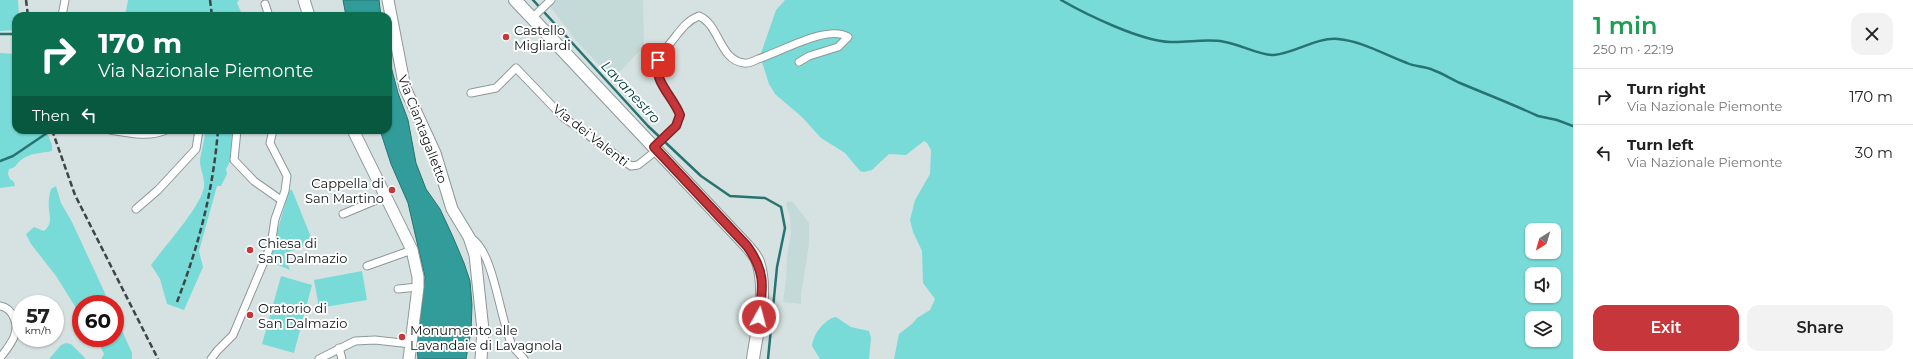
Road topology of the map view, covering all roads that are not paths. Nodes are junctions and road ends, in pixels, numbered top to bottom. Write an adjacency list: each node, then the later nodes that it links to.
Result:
1 (65, 0): 7 (street)
2 (304, 0): 9 (main road)
3 (388, 0): 10 (main road, Via Ciantagalletto)
4 (515, 0): 11 (main road)
5 (550, 1): 11 (street)
6 (265, 4): 8 (street)
7 (63, 12)
8 (268, 12)
9 (308, 12)
10 (390, 12)
11 (534, 16): 19 (main road)
12 (392, 21): 24 (main road, Via Ciantagalletto)
13 (799, 62): 19 (street)
14 (471, 93): 19 (street, Via dei Valenti)
15 (198, 134): 22 (street)
16 (237, 134): 21 (street)
17 (272, 134): 21 (street)
18 (355, 134): 20 (main road)
19 (655, 149): 39 (main road)
20 (386, 196): 23 (street); 25 (main road)
21 (281, 200): 33 (street)
22 (136, 209)
23 (343, 214)
24 (469, 237): 37 (main road); 38 (street, Via Ciantagalletto)
25 (412, 250): 26 (street); 27 (main road)
26 (366, 266)
27 (418, 287): 28 (street); 30 (main road)
28 (398, 289)
29 (0, 306): 32 (street)
30 (412, 344): 31 (street); 36 (main road)
31 (339, 348): 34 (street); 35 (street)
32 (0, 358)
33 (212, 359)
34 (319, 359)
35 (342, 359)
36 (410, 359)
37 (481, 359)
38 (524, 359)
39 (753, 359)

